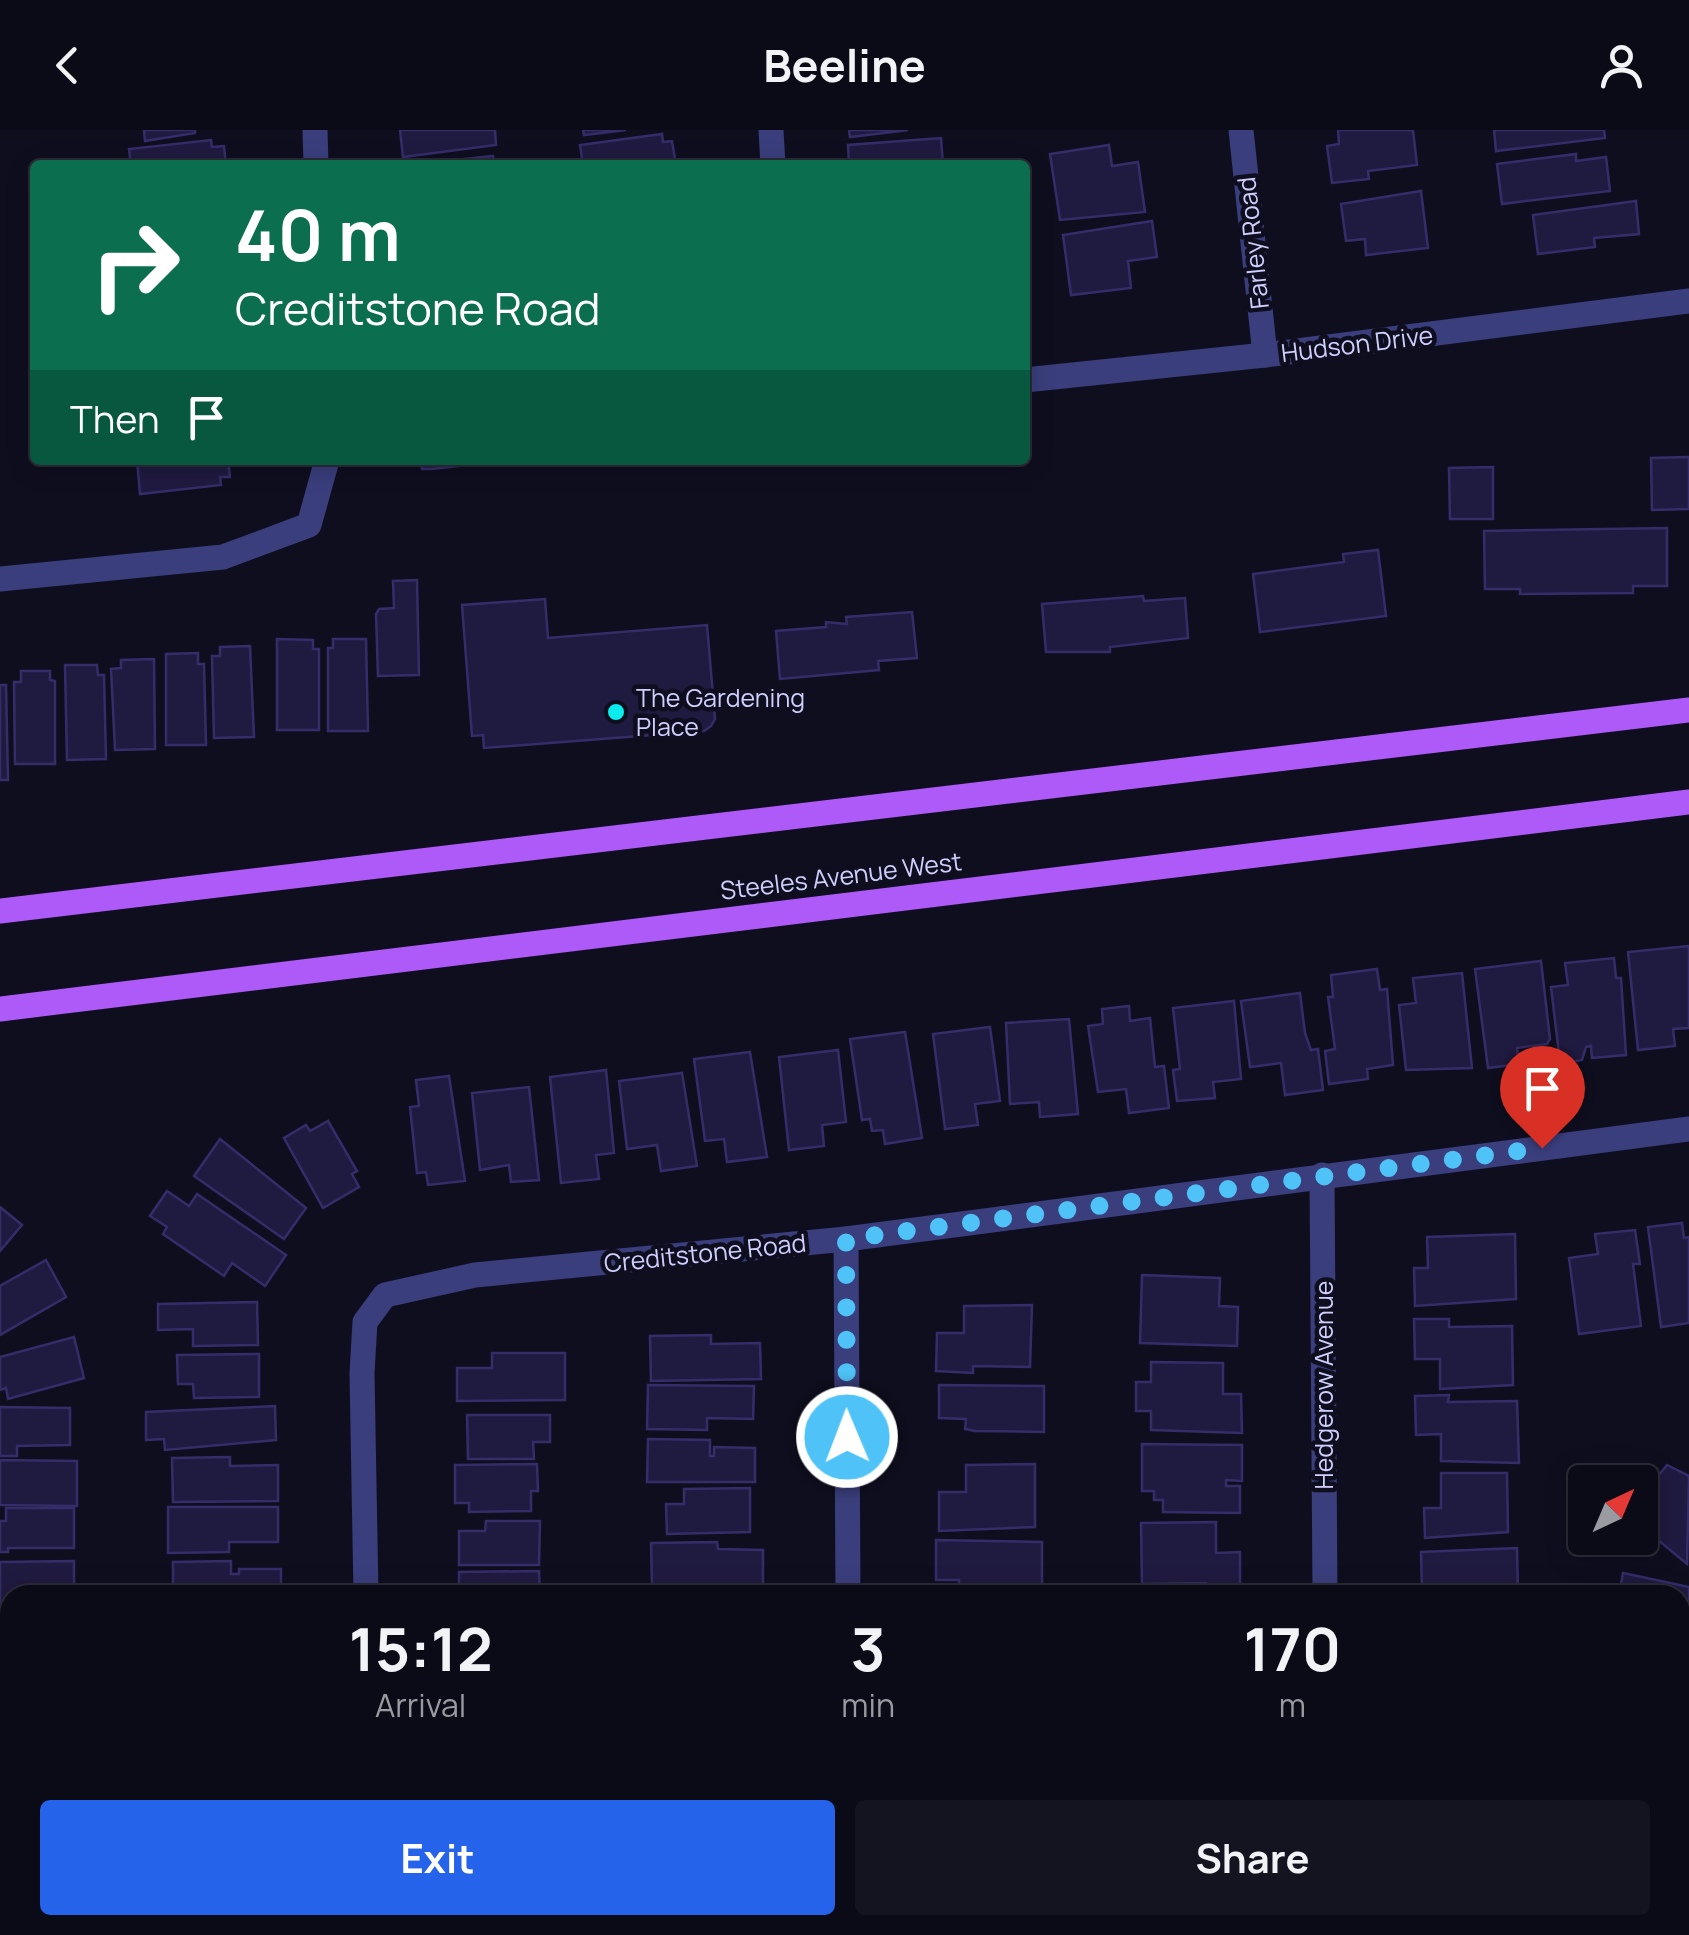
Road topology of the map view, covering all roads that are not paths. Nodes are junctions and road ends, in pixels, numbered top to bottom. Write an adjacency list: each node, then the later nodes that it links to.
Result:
1 (315, 130): 4 (street)
2 (771, 130): 5 (street)
3 (1241, 130): 7 (street, Farley Road)
4 (316, 160)
5 (773, 160)
6 (1689, 301): 7 (street, Hudson Drive)
7 (1266, 355): 8 (street, Hudson Drive)
8 (1030, 379)
9 (325, 465): 10 (street)
10 (0, 579)
11 (1689, 710): 13 (main road)
12 (1689, 802): 14 (main road, Steeles Avenue West)
13 (0, 911)
14 (0, 1009)
15 (1689, 1129): 16 (street, Creditstone Road)
16 (1322, 1175): 17 (street, Creditstone Road); 20 (street, Hedgerow Avenue)
17 (846, 1239): 18 (street, Creditstone Road); 19 (street)
18 (366, 1585)
19 (848, 1585)
20 (1326, 1585)

